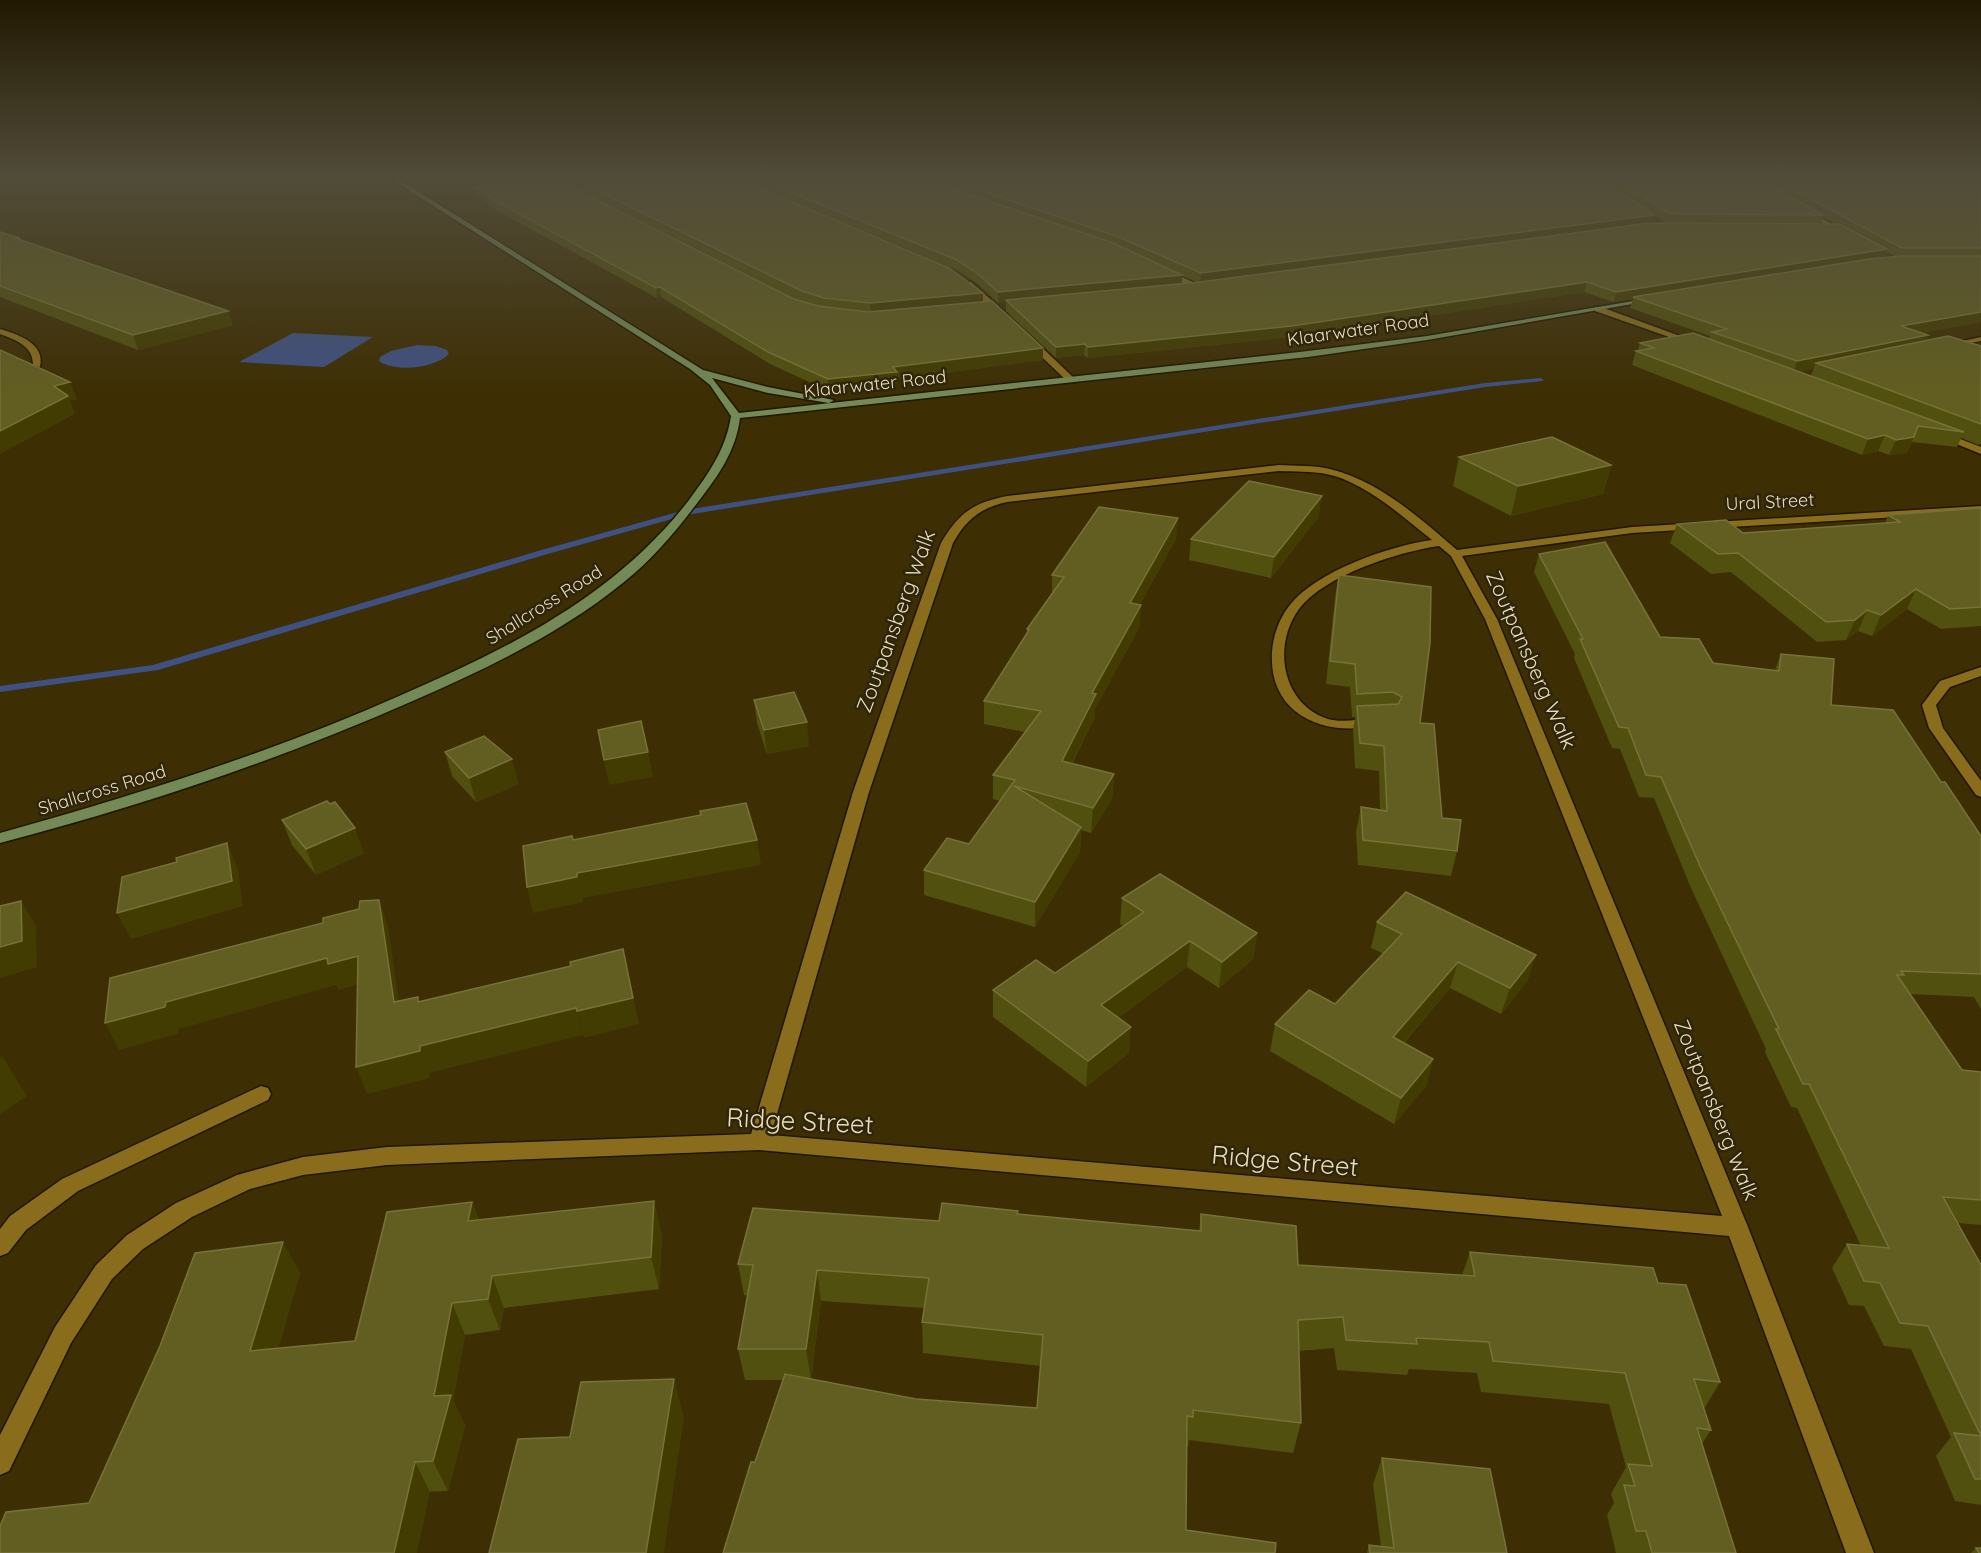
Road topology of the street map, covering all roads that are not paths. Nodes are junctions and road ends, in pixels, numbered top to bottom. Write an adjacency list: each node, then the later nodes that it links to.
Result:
1 (504, 249): 19 (street)
2 (1159, 268): 5 (street)
3 (960, 278): 9 (street)
4 (1211, 287): 5 (street)
5 (1199, 288): 6 (street)
6 (1176, 291)
7 (1657, 299): 11 (street, Klaarwater Road)
8 (1007, 307): 9 (street)
9 (996, 308): 10 (street); 12 (street)
10 (985, 309)
11 (1598, 309): 16 (street); 20 (street, Klaarwater Road)
12 (1013, 324)
13 (0, 331): 18 (street)
14 (1021, 332): 20 (street)
15 (1981, 339): 17 (street)
16 (1706, 347)
17 (1935, 347)
18 (38, 365)
19 (700, 372): 21 (street); 22 (street)
20 (1071, 380): 21 (street, Klaarwater Road)
21 (862, 402): 22 (street, Klaarwater Road)
22 (736, 416): 30 (street, Shallcross Road)
23 (1928, 429): 24 (street)
24 (1981, 451)
25 (1981, 509): 26 (street, Ural Street)
26 (1448, 548): 28 (street, Ural Street); 32 (street, Zoutpansberg Walk); 33 (street, Zoutpansberg Walk)
27 (1981, 671): 29 (street)
28 (1388, 722)
29 (1981, 792)
30 (0, 838)
31 (261, 1094): 34 (street)
32 (759, 1142): 33 (street, Ridge Street); 35 (street, Ridge Street)
33 (1737, 1227): 36 (street, Zoutpansberg Walk)
34 (0, 1246)
35 (0, 1462)
36 (1860, 1553)

